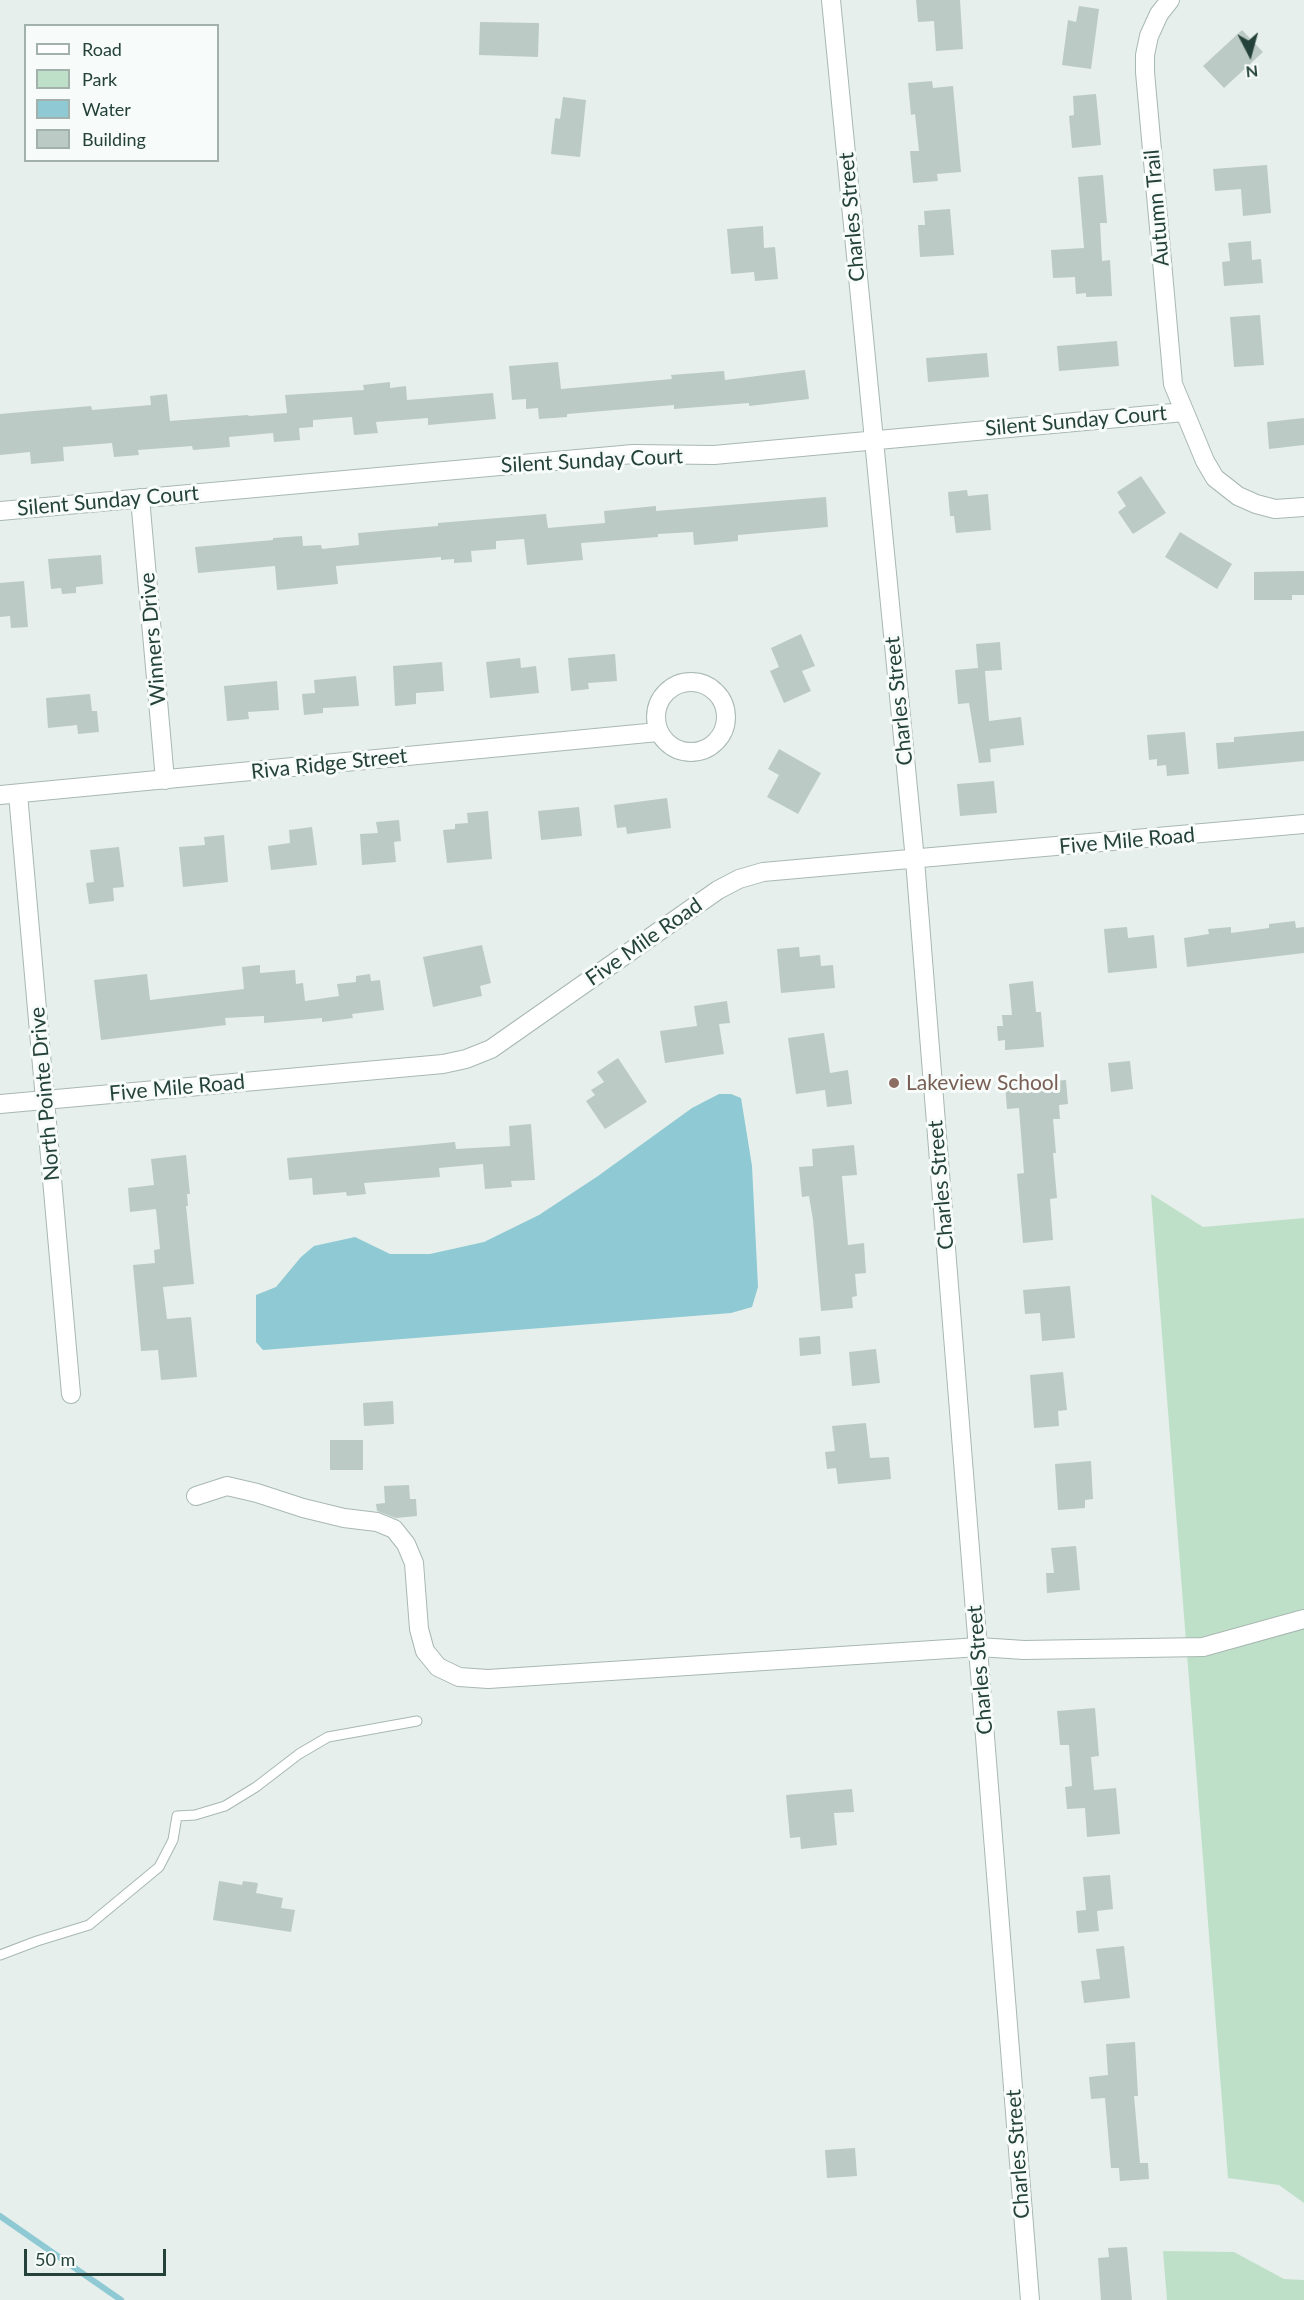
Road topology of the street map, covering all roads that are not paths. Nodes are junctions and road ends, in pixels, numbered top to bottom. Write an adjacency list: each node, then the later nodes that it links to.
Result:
1 (831, 0): 4 (street, Charles Street)
2 (1168, 3): 3 (street, Autumn Trail)
3 (1184, 412): 4 (street, Silent Sunday Court); 6 (street, Autumn Trail)
4 (872, 439): 5 (street, Silent Sunday Court); 12 (street, Charles Street)
5 (140, 498): 7 (street, Silent Sunday Court); 9 (street, Winners Drive)
6 (1304, 507)
7 (0, 510)
8 (658, 732): 9 (street, Riva Ridge Street)
9 (165, 780): 10 (street, Riva Ridge Street)
10 (9, 794): 13 (street, North Pointe Drive)
11 (1304, 824): 12 (street, Five Mile Road)
12 (915, 860): 13 (street, Five Mile Road); 18 (street, Charles Street)
13 (46, 1100): 14 (street, Five Mile Road); 15 (street, North Pointe Drive)
14 (0, 1104)
15 (71, 1394)
16 (196, 1496): 18 (street)
17 (1304, 1619): 18 (street)
18 (978, 1647): 21 (street, Charles Street)
19 (417, 1722): 20 (lane)
20 (0, 1955)
21 (1030, 2300)

